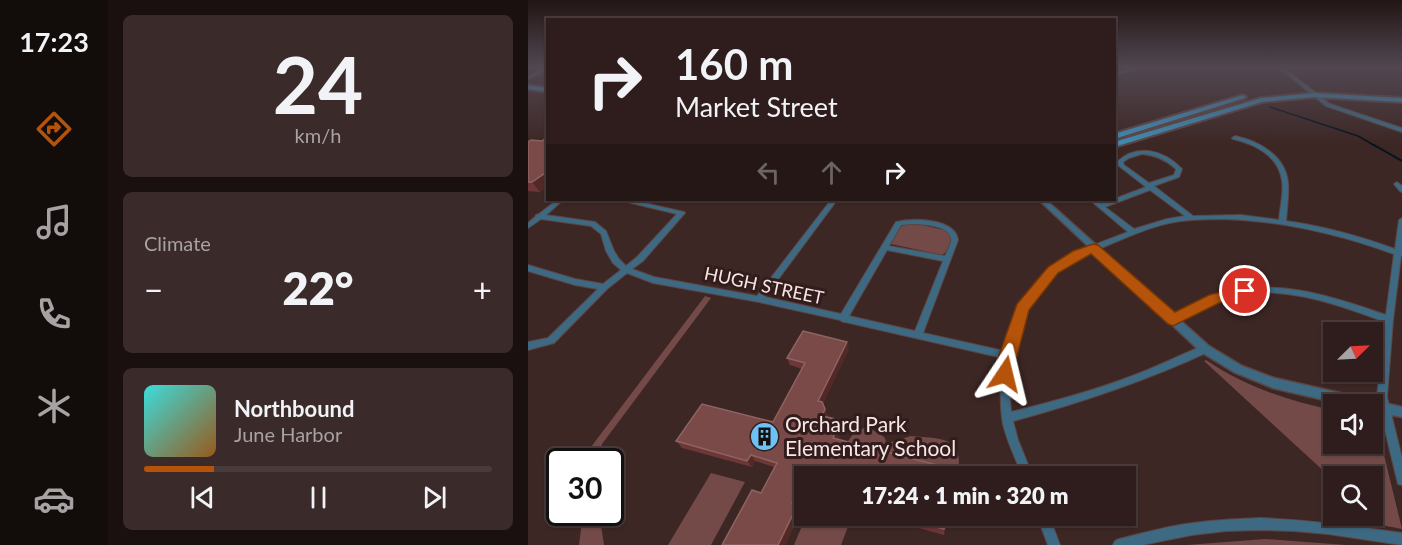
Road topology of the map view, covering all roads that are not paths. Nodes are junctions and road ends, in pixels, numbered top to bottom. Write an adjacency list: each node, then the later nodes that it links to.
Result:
1 (1303, 92): 9 (main road)
2 (1308, 92): 11 (main road)
3 (1311, 92): 8 (street)
4 (1316, 92): 7 (main road)
5 (1324, 92): 6 (main road)
6 (1402, 95)
7 (1402, 100)
8 (1402, 130)
9 (1116, 136)
10 (1234, 138): 26 (street)
11 (1116, 144)
12 (1397, 184): 14 (street)
13 (1151, 186): 13 (street); 15 (street); 24 (street)
14 (1402, 190)
15 (1116, 200)
16 (559, 201): 23 (street)
17 (629, 201): 34 (street)
18 (833, 201): 36 (street)
19 (1043, 201): 30 (street)
20 (1094, 201): 22 (street)
21 (1113, 201): 22 (street)
22 (1101, 206): 28 (street)
23 (538, 216): 27 (street); 34 (street)
24 (1192, 218): 26 (street); 28 (street)
25 (1402, 220): 31 (street)
26 (1282, 223): 31 (street)
27 (528, 226)
28 (1133, 232): 30 (street)
29 (884, 247): 32 (street); 32 (street); 37 (street)
30 (1093, 248): 38 (street); 43 (street)
31 (1400, 253): 39 (street)
32 (946, 259): 40 (street)
33 (528, 268): 35 (street)
34 (626, 270): 35 (street); 36 (street, HUGH STREET)
35 (604, 287): 41 (street)
36 (759, 299): 37 (street, HUGH STREET)
37 (843, 319): 40 (street, HUGH STREET)
38 (1173, 320): 39 (street); 42 (street)
39 (1389, 320): 45 (street)
40 (918, 335): 43 (street, HUGH STREET)
41 (528, 346)
42 (1205, 350): 44 (street); 48 (street)
43 (1007, 355): 48 (street)
44 (1323, 394)
45 (1382, 394)
46 (1383, 408): 47 (street)
47 (1402, 412)
48 (1007, 418): 50 (street)
49 (1383, 428): 51 (street)
50 (1024, 466)
51 (1402, 480)
52 (1047, 526): 54 (street)
53 (1402, 539): 55 (street)
54 (1054, 545)
55 (1119, 545)

